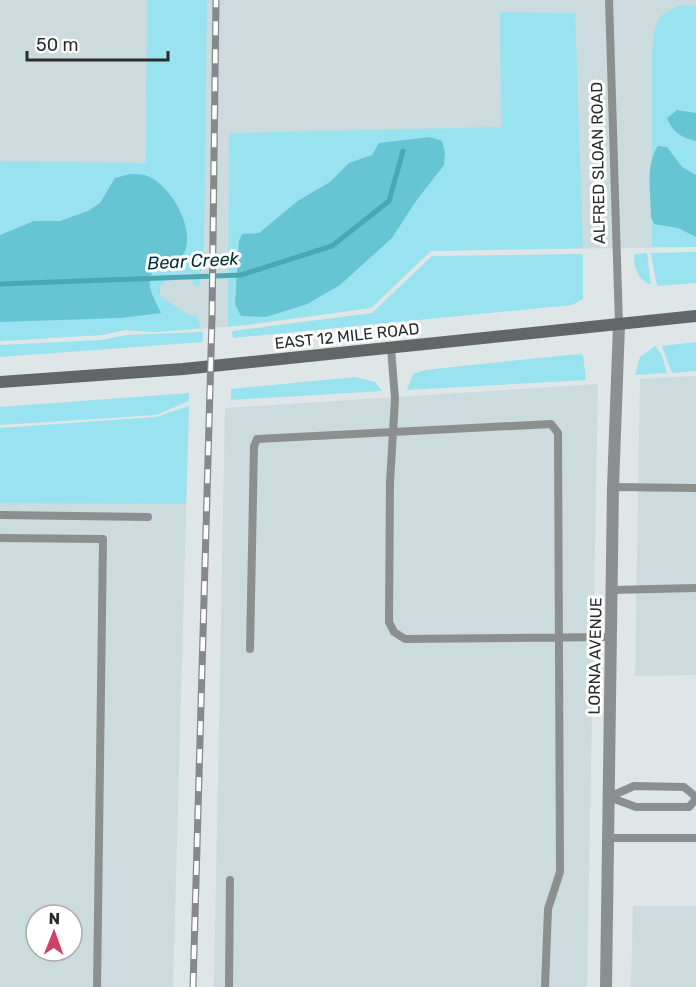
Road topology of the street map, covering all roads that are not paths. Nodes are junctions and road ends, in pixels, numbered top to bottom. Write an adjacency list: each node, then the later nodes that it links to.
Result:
1 (609, 0): 3 (lane, ALFRED SLOAN ROAD)
2 (696, 316): 3 (main road, EAST 12 MILE ROAD)
3 (619, 325): 4 (main road, EAST 12 MILE ROAD); 7 (street, LORNA AVENUE)
4 (391, 348): 5 (main road, EAST 12 MILE ROAD); 6 (lane)
5 (0, 382)
6 (392, 431): 15 (lane); 15 (lane); 16 (lane)
7 (613, 487): 8 (lane); 13 (street, LORNA AVENUE)
8 (696, 488)
9 (0, 515): 10 (lane)
10 (148, 517)
11 (0, 538): 22 (lane)
12 (696, 588): 13 (lane)
13 (612, 590): 14 (street, LORNA AVENUE)
14 (612, 638): 15 (lane); 17 (street, LORNA AVENUE)
15 (559, 639): 24 (lane)
16 (250, 649)
17 (609, 797): 18 (lane); 18 (lane); 19 (street, LORNA AVENUE)
18 (696, 798)
19 (608, 838): 20 (lane); 25 (street, LORNA AVENUE)
20 (696, 838)
21 (230, 880): 23 (lane)
22 (97, 987)
23 (229, 987)
24 (544, 987)
25 (606, 987)

